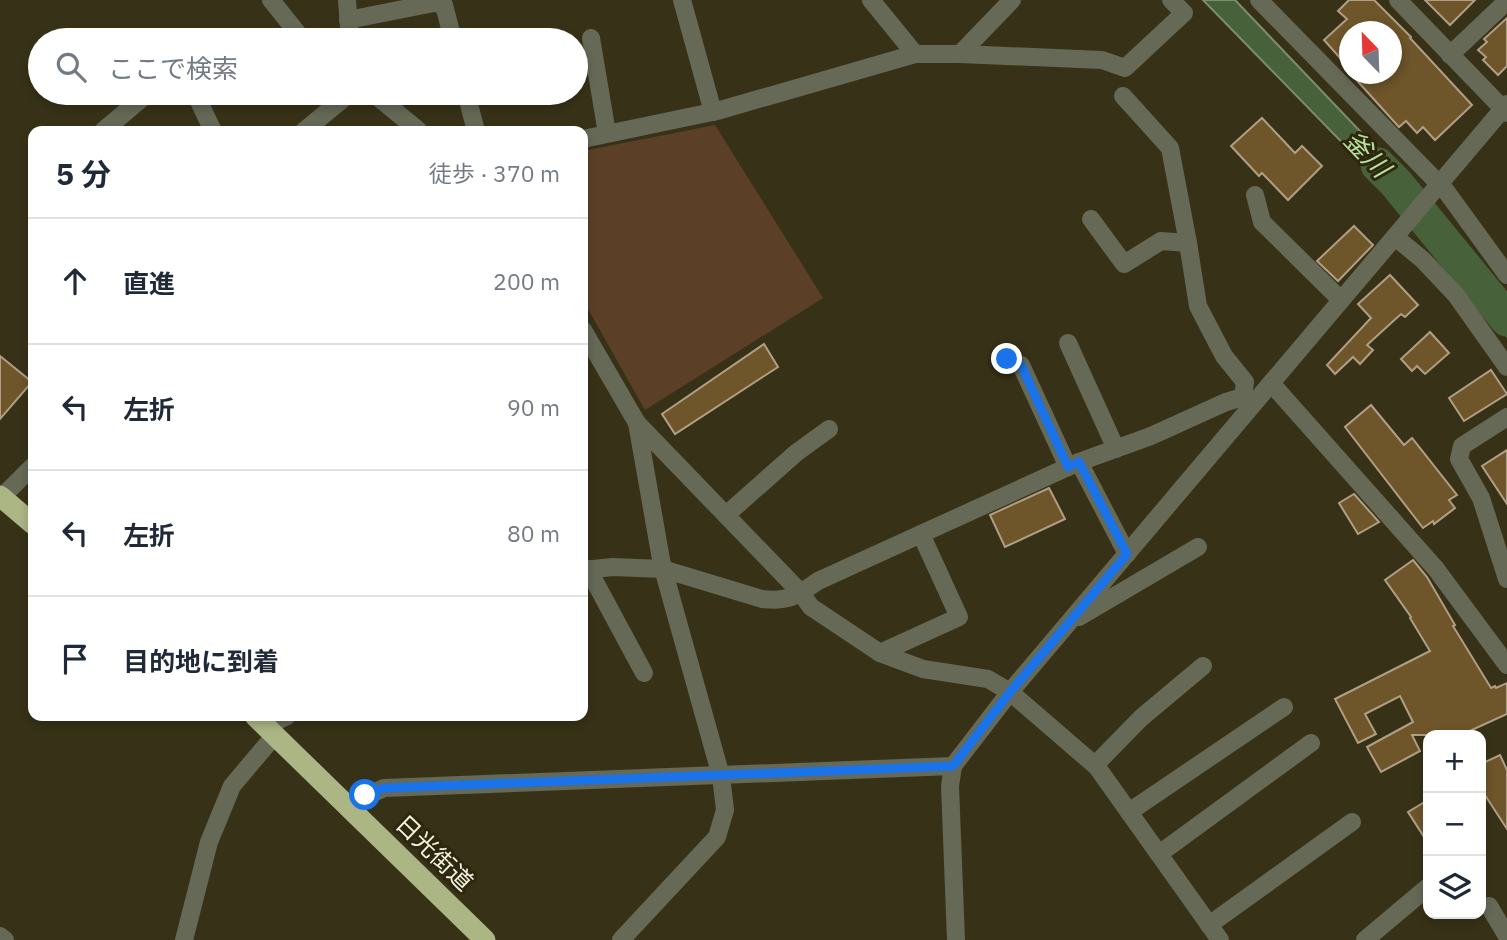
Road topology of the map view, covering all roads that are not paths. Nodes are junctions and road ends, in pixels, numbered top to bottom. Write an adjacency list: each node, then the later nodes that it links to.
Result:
1 (271, 0): 11 (street)
2 (347, 0): 10 (street)
3 (682, 0): 25 (street)
4 (871, 0): 15 (street)
5 (1012, 0): 16 (street)
6 (1171, 0): 16 (street)
7 (1259, 0): 33 (street)
8 (1398, 0): 17 (street)
9 (1507, 1): 17 (street)
10 (348, 20): 12 (street); 13 (street)
11 (293, 28)
12 (349, 28)
13 (450, 28)
14 (591, 38): 31 (street)
15 (915, 54): 16 (street); 25 (street)
16 (960, 54)
17 (1450, 55): 24 (street)
18 (1123, 96): 37 (street)
19 (134, 105): 26 (street)
20 (201, 105): 27 (street)
21 (336, 105): 28 (street)
22 (388, 105): 29 (street)
23 (469, 105): 30 (street)
24 (1505, 109): 33 (street)
25 (713, 113): 31 (street)
26 (109, 126)
27 (211, 126)
28 (310, 126)
29 (413, 126)
30 (475, 126)
31 (607, 134): 32 (street)
32 (588, 138)
33 (1437, 188): 36 (street); 38 (street)
34 (1255, 195): 39 (street)
35 (1091, 219): 37 (street)
36 (1397, 234): 39 (street); 43 (street)
37 (1188, 243): 45 (street)
38 (1507, 275)
39 (1341, 300): 44 (street)
40 (588, 339): 47 (street)
41 (1068, 343): 49 (street)
42 (1007, 359): 50 (street)
43 (1507, 368)
44 (1271, 383): 45 (street); 65 (street)
45 (1248, 401): 49 (street); 57 (street)
46 (1507, 417): 61 (street)
47 (637, 423): 53 (street); 59 (street)
48 (829, 429): 53 (street)
49 (1116, 449): 50 (street)
50 (1074, 465): 55 (street); 57 (street)
51 (28, 471): 52 (street)
52 (1, 496): 54 (highway)
53 (726, 515): 62 (street)
54 (28, 520)
55 (921, 534): 62 (street); 64 (street)
56 (1198, 547): 63 (street)
57 (1127, 554): 63 (street)
58 (588, 569): 59 (street)
59 (663, 569): 62 (street); 74 (street)
60 (588, 574): 67 (street)
61 (1507, 579)
62 (801, 593): 64 (street)
63 (1067, 624): 68 (street)
64 (880, 653): 68 (street)
65 (1507, 665)
66 (1203, 666): 72 (street)
67 (644, 674)
68 (1010, 692): 72 (street); 73 (street)
69 (1284, 707): 76 (street)
70 (265, 725): 75 (highway, 日光街道); 85 (street)
71 (1311, 743): 78 (street)
72 (1095, 765): 76 (street)
73 (953, 766): 74 (street); 88 (street)
74 (721, 776): 75 (street); 87 (street)
75 (347, 805): 86 (highway, 日光街道)
76 (1129, 812): 78 (street)
77 (1352, 821): 81 (street)
78 (1159, 854): 81 (street)
79 (1423, 891): 89 (street)
80 (1489, 906): 83 (street)
81 (1214, 933)
82 (0, 936): 84 (street)
83 (1507, 936)
84 (5, 940)
85 (184, 940)
86 (485, 940)
87 (621, 940)
88 (956, 940)
89 (1365, 940)

